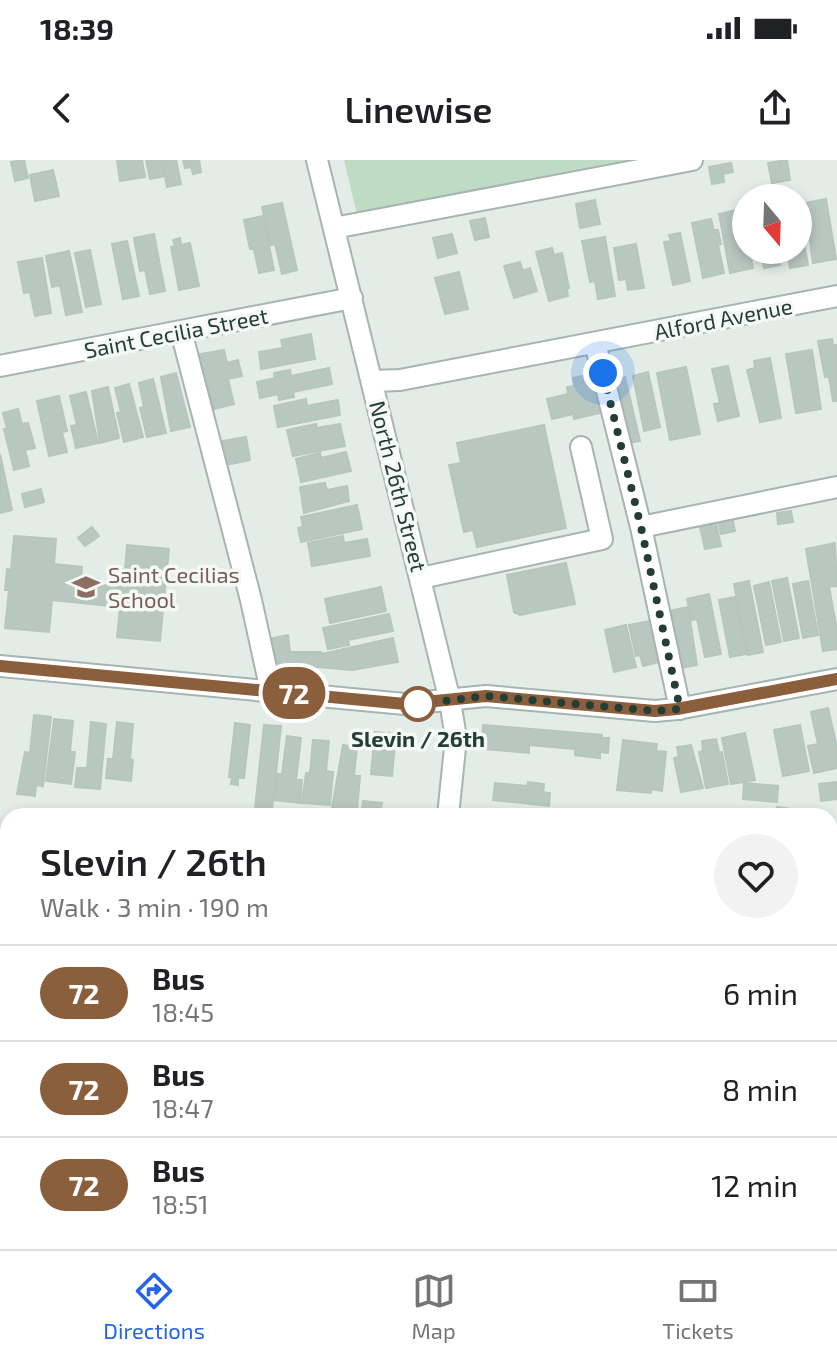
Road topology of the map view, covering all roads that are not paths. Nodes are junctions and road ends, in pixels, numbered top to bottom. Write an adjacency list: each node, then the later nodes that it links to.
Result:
1 (317, 160): 3 (street, North 26th Street)
2 (692, 160): 3 (street)
3 (334, 228): 5 (street, North 26th Street)
4 (837, 296): 7 (street, Alford Avenue)
5 (352, 298): 6 (street, Saint Cecilia Street); 9 (street, North 26th Street)
6 (181, 331): 8 (street, Saint Cecilia Street); 16 (street)
7 (595, 343): 9 (street, Alford Avenue); 12 (street)
8 (0, 366)
9 (373, 381): 13 (street, North 26th Street)
10 (581, 447): 13 (street)
11 (837, 487): 12 (street)
12 (641, 527): 18 (street)
13 (421, 578): 17 (street, North 26th Street)
14 (0, 666): 16 (street)
15 (837, 679): 18 (street)
16 (271, 691): 17 (street)
17 (450, 701): 18 (street); 19 (street, North 26th Street)
18 (680, 709)
19 (449, 808)

